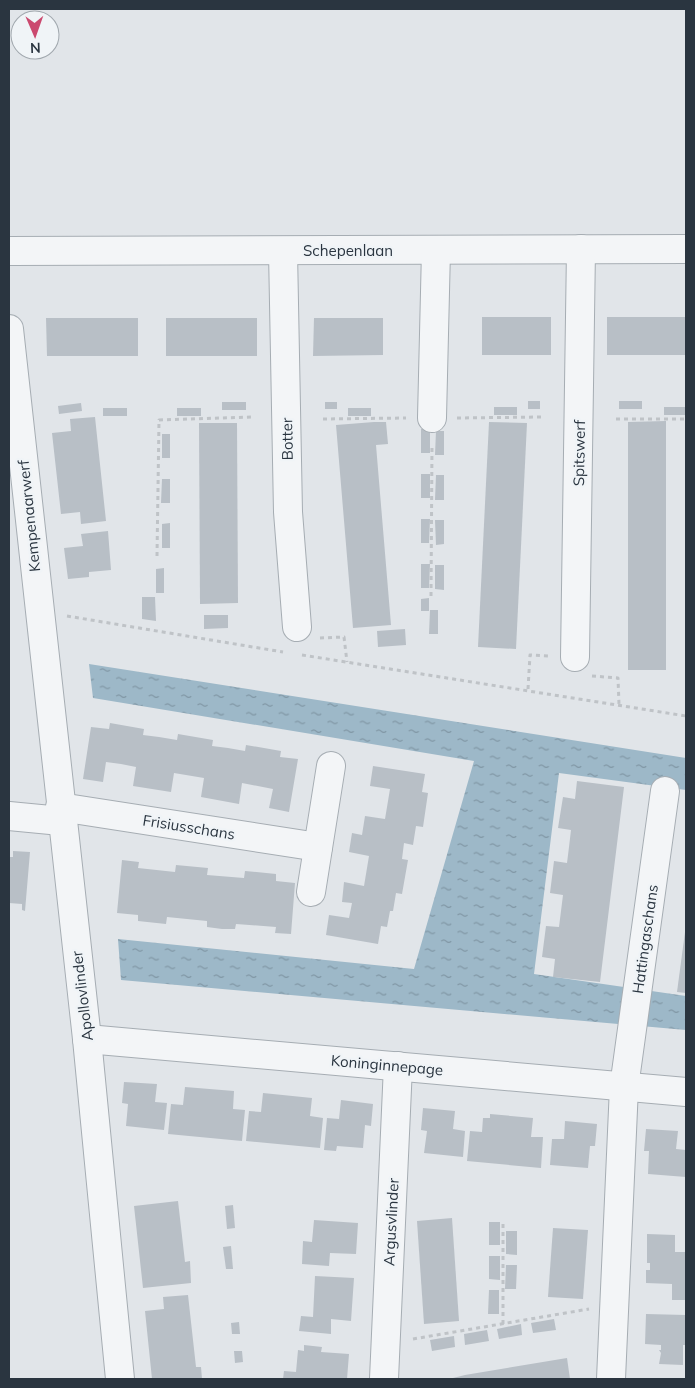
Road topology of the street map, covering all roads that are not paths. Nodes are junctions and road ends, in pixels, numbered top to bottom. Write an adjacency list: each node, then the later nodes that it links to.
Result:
1 (581, 249): 2 (street, Schepenlaan); 3 (street, Schepenlaan); 10 (street, Spitswerf)
2 (686, 249)
3 (436, 250): 5 (street, Schepenlaan); 7 (street)
4 (9, 251): 5 (street, Schepenlaan)
5 (283, 251): 9 (street, Botter)
6 (9, 329): 8 (street, Kempenaarwerf)
7 (432, 418)
8 (40, 612): 13 (street, Apollovlinder)
9 (297, 628)
10 (575, 657)
11 (331, 766): 15 (street)
12 (665, 790): 19 (street, Hattingaschans)
13 (60, 814): 14 (street, Frisiusschans); 15 (street, Frisiusschans); 17 (street, Apollovlinder)
14 (9, 816)
15 (318, 847): 16 (street)
16 (311, 892)
17 (87, 1039): 18 (street, Koninginnepage); 21 (street, Apollovlinder)
18 (398, 1066): 19 (street, Koninginnepage); 22 (street, Argusvlinder)
19 (624, 1087): 20 (street, Koninginnepage); 23 (street)
20 (686, 1092)
21 (120, 1379)
22 (384, 1379)
23 (611, 1379)

